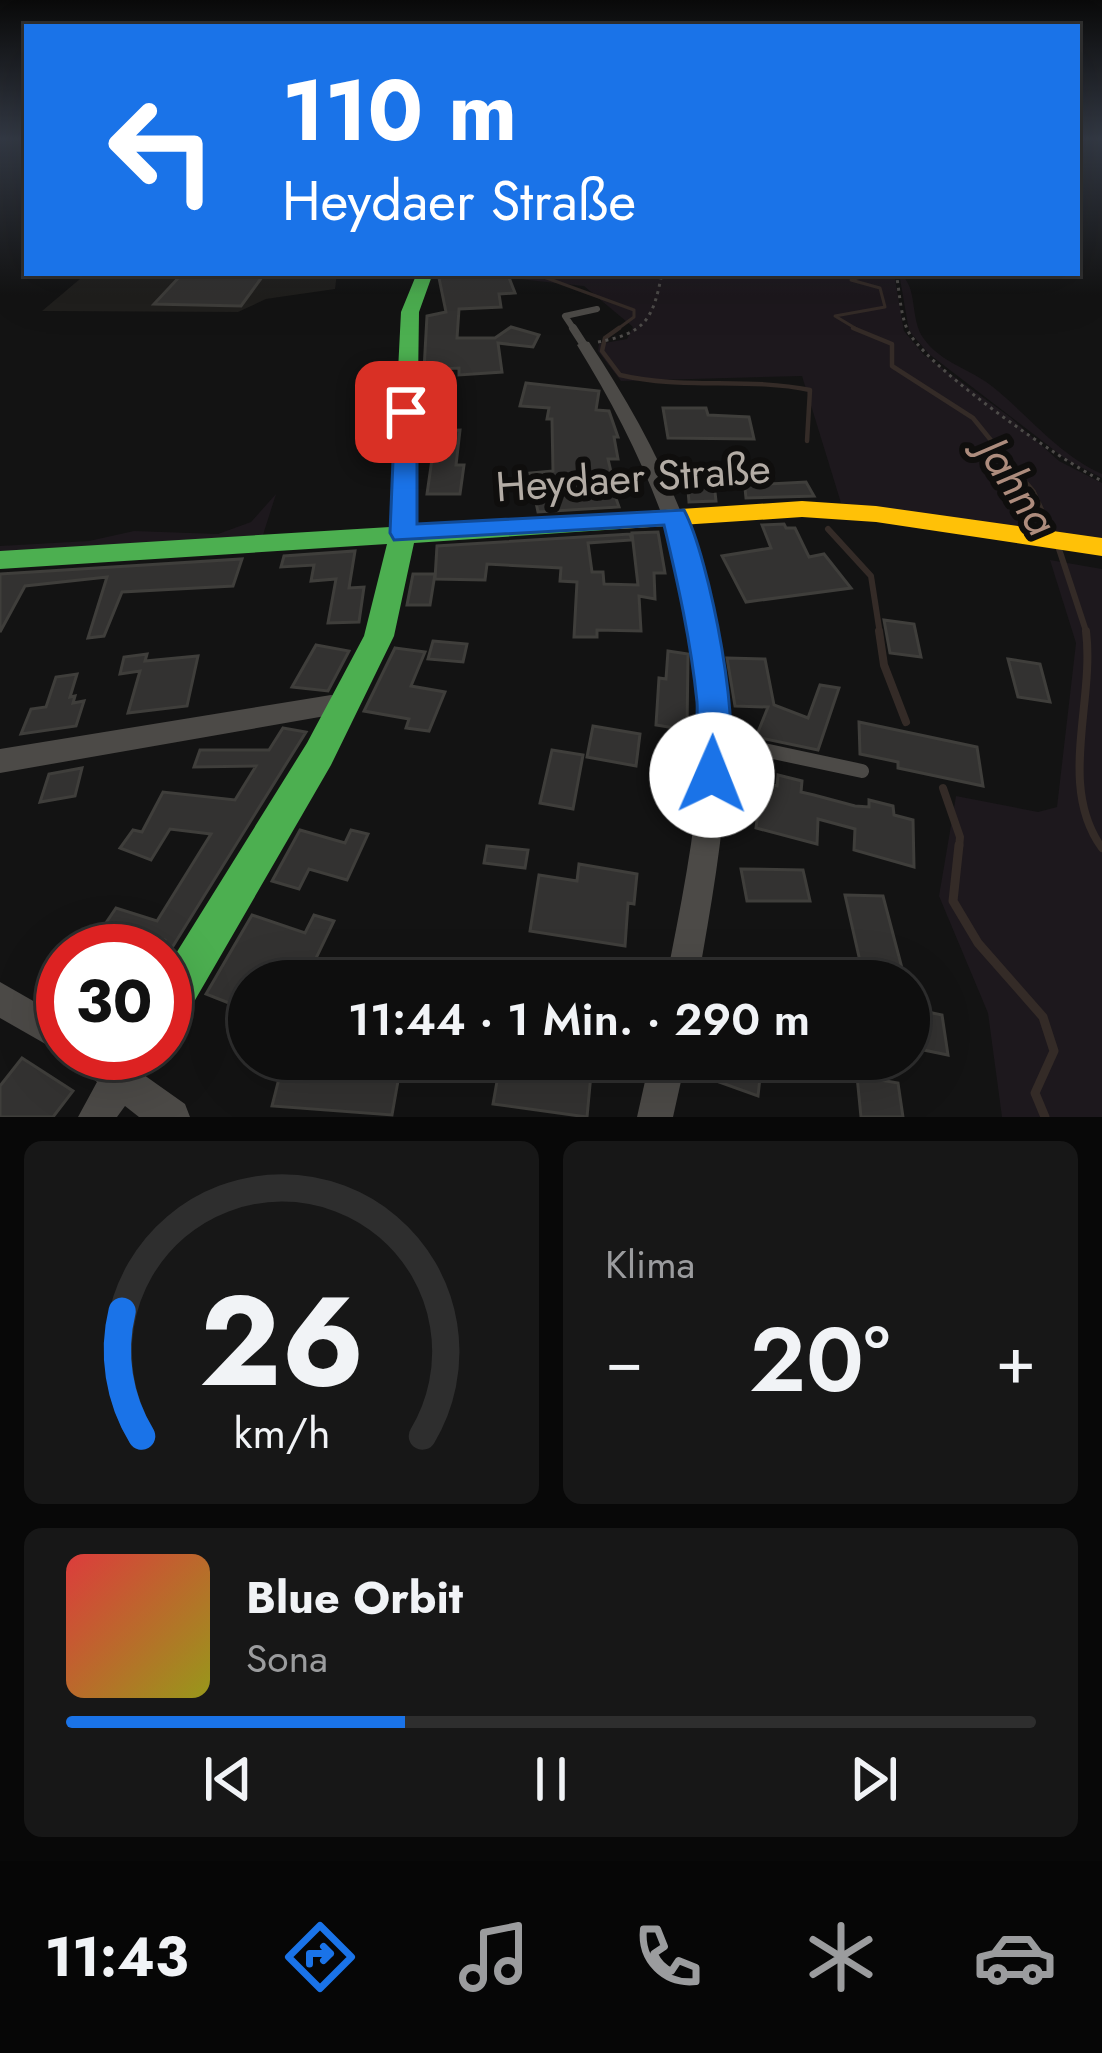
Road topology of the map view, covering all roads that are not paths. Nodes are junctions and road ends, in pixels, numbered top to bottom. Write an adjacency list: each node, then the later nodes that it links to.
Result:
1 (423, 276): 5 (main road)
2 (597, 309): 3 (lane)
3 (584, 345): 4 (street)
4 (675, 516): 5 (main road, Heydaer Straße); 6 (main road, Heydaer Straße); 9 (street)
5 (404, 533): 7 (main road, Heydaer Straße); 8 (main road)
6 (1088, 544)
7 (0, 560)
8 (346, 707): 10 (street); 13 (main road)
9 (714, 739): 11 (lane); 12 (street)
10 (0, 761)
11 (862, 771)
12 (685, 960)
13 (192, 966)
14 (0, 999): 15 (street)
15 (36, 1021)
16 (120, 1080): 19 (street)
17 (135, 1080): 20 (street)
18 (663, 1080): 21 (street)
19 (96, 1117)
20 (172, 1117)
21 (655, 1117)

